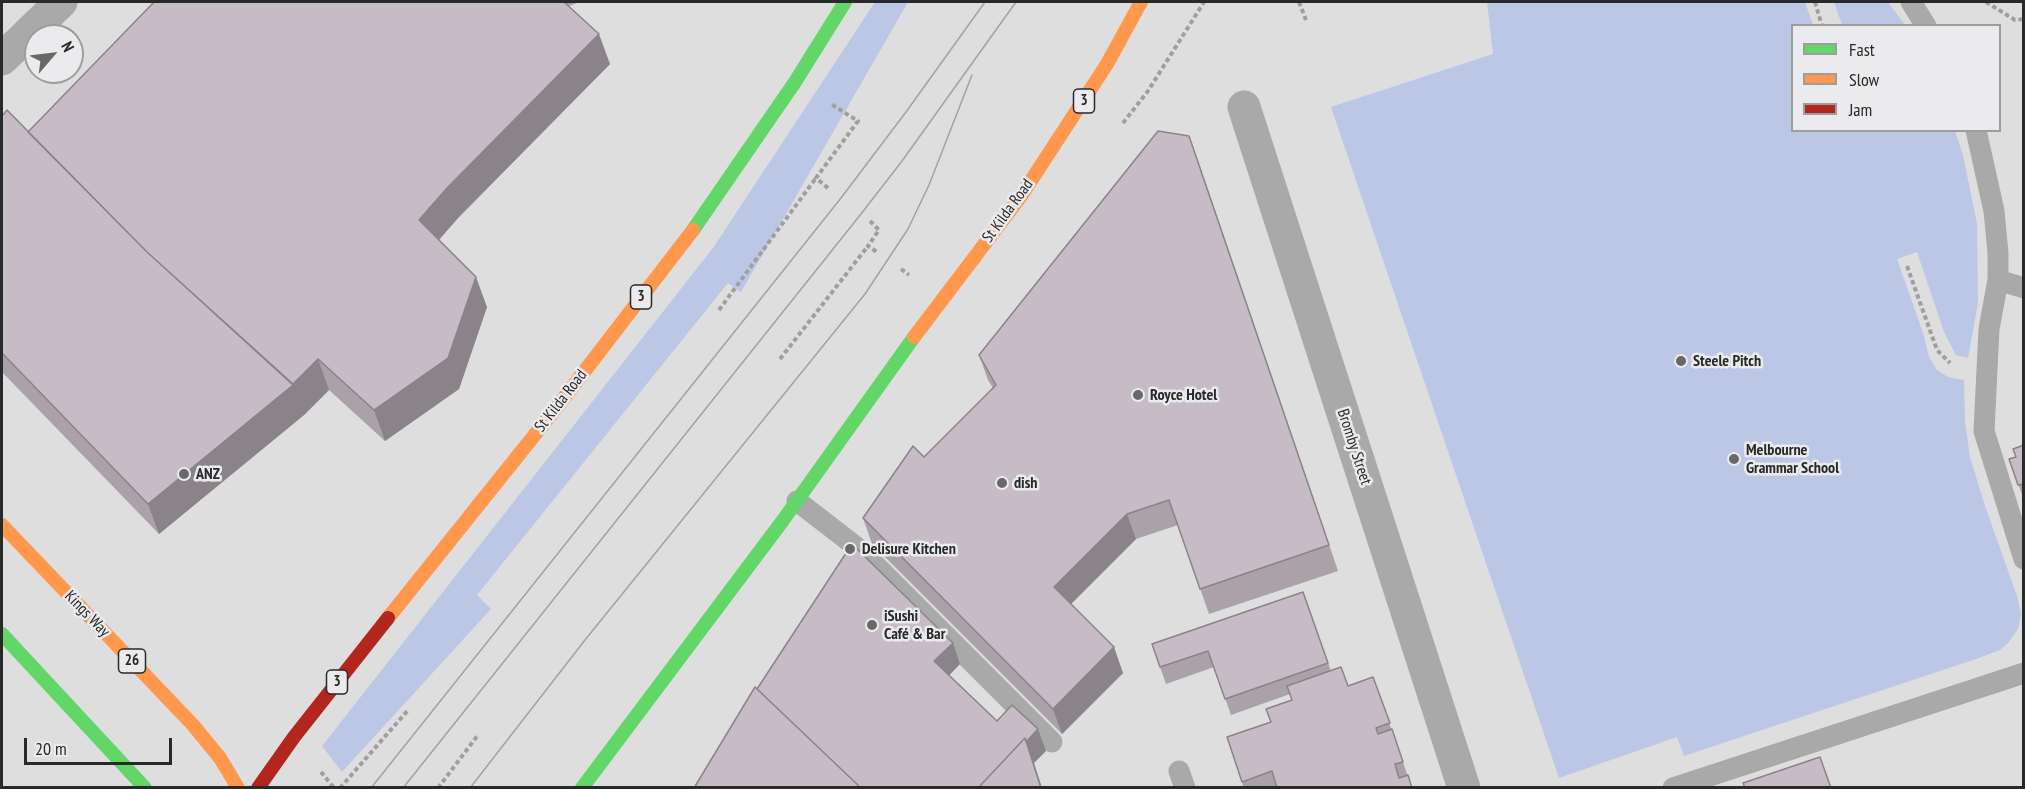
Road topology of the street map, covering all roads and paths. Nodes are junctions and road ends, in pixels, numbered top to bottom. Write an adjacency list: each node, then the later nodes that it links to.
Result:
1 (61, 2): 12 (street)
2 (845, 2): 37 (main road, St Kilda Road / 3)
3 (1141, 2): 27 (main road, St Kilda Road / 3)
4 (1299, 2): 9 (path)
5 (1815, 2): 10 (path)
6 (1911, 2): 11 (lane)
7 (1986, 2): 8 (path)
8 (2024, 18)
9 (1306, 20)
10 (1821, 24)
11 (1925, 24)
12 (2, 59)
13 (824, 99): 16 (path)
14 (1244, 107): 41 (street, Bromby Street)
15 (1976, 132): 22 (lane)
16 (816, 178): 17 (path); 24 (path)
17 (828, 188)
18 (870, 221): 19 (path)
19 (868, 246): 20 (path); 26 (path)
20 (878, 252)
21 (1907, 266): 25 (path)
22 (1998, 280): 23 (lane); 29 (lane)
23 (2024, 288)
24 (719, 310)
25 (1925, 321)
26 (780, 359)
27 (797, 501): 34 (lane); 40 (main road, St Kilda Road / 3)
28 (2, 525): 36 (main road, Kings Way / 26)
29 (2024, 559)
30 (2, 634): 35 (main road)
31 (2024, 673): 42 (lane)
32 (409, 709): 38 (path)
33 (478, 735): 39 (path)
34 (1052, 742)
35 (145, 788)
36 (238, 788)
37 (258, 788)
38 (340, 788)
39 (438, 788)
40 (582, 788)
41 (1464, 788)
42 (1673, 788)

